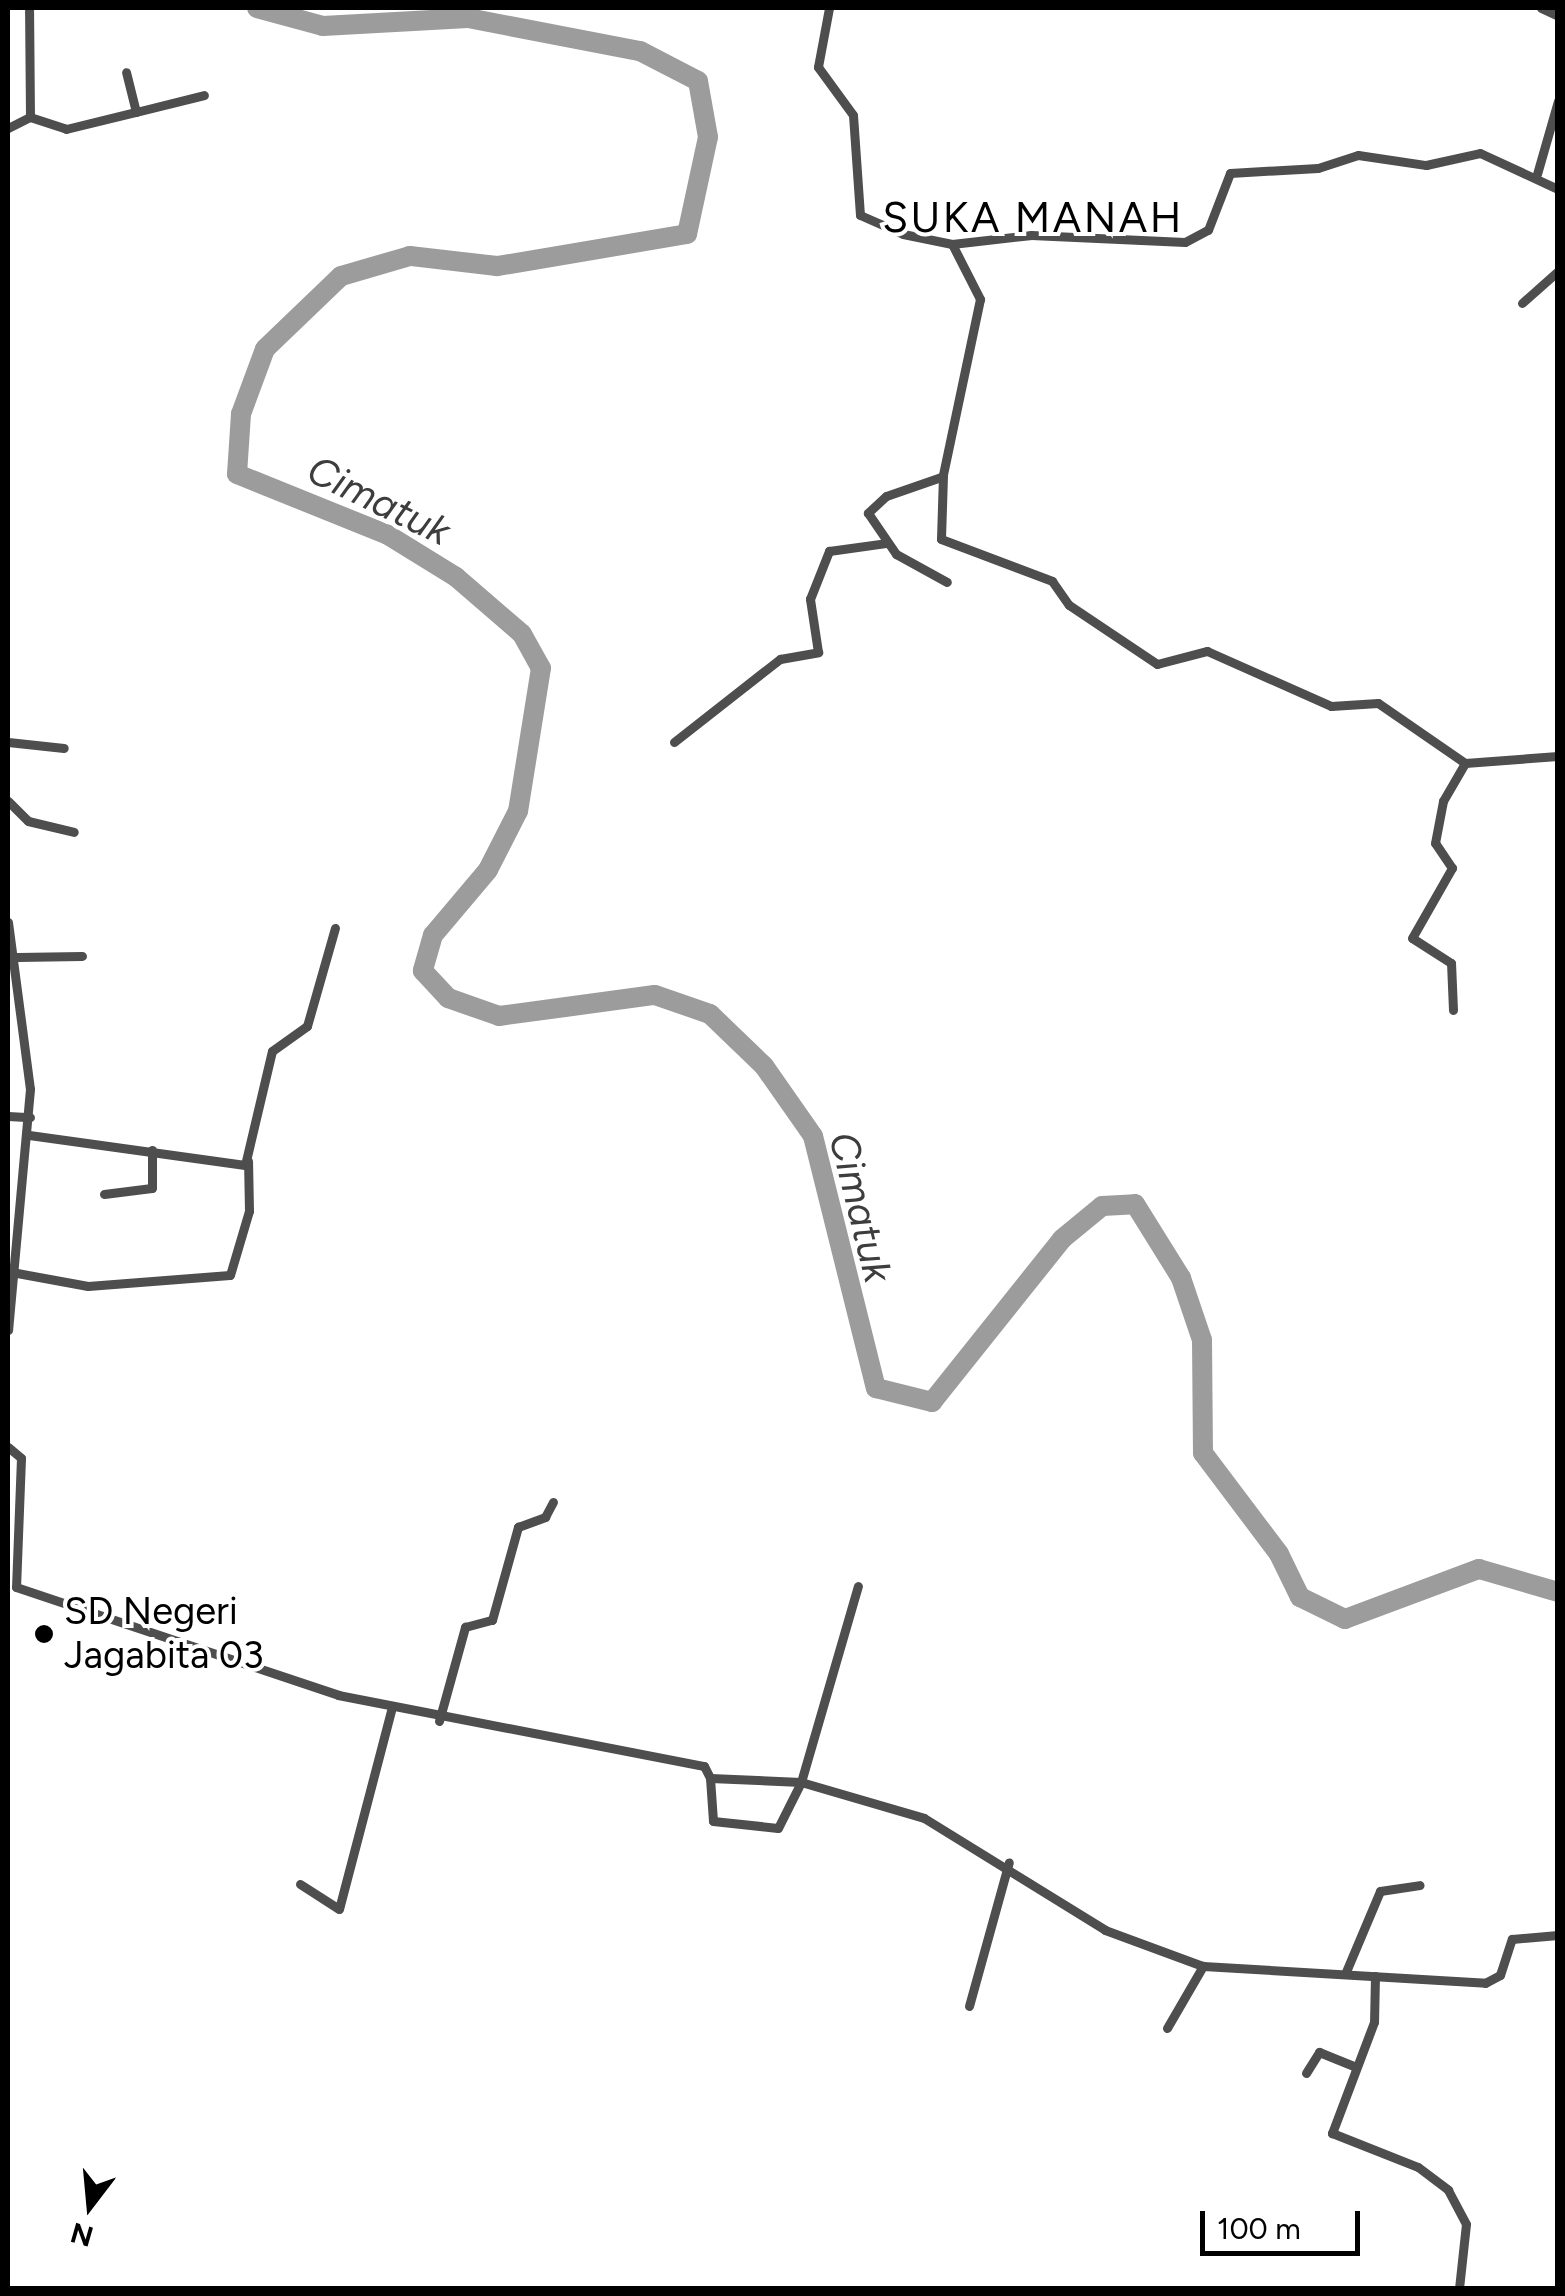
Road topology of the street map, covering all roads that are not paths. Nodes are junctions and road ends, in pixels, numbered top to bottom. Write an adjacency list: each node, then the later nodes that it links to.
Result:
1 (28, 8): 9 (street)
2 (829, 8): 13 (street)
3 (1541, 8): 4 (street)
4 (1558, 16)
5 (126, 72): 8 (street)
6 (204, 95): 8 (street)
7 (1558, 101): 11 (street)
8 (136, 112): 9 (street)
9 (30, 117): 10 (street)
10 (8, 128)
11 (1538, 174): 12 (street); 13 (street)
12 (1558, 189)
13 (952, 244): 16 (street)
14 (1558, 271): 15 (street)
15 (1522, 303)
16 (943, 475): 17 (street); 23 (street)
17 (886, 543): 18 (street); 20 (street)
18 (947, 582)
19 (8, 742): 21 (street)
20 (674, 742)
21 (64, 748)
22 (1558, 756): 23 (street)
23 (1465, 763): 30 (street)
24 (8, 801): 25 (street)
25 (74, 832)
26 (8, 922): 28 (street)
27 (335, 928): 35 (street)
28 (16, 956): 29 (street); 32 (street)
29 (82, 956)
30 (1454, 1010)
31 (8, 1116): 32 (street)
32 (30, 1117): 33 (street)
33 (30, 1135): 34 (street); 37 (street)
34 (152, 1150): 35 (street); 36 (street)
35 (248, 1161): 37 (street)
36 (104, 1194)
37 (17, 1272): 38 (street)
38 (8, 1330)
39 (8, 1447): 41 (street)
40 (553, 1502): 46 (street)
41 (9, 1543): 42 (street)
42 (11, 1579): 44 (street); 45 (street)
43 (858, 1586): 48 (street)
44 (8, 1592)
45 (391, 1711): 46 (street); 50 (street)
46 (439, 1721): 47 (street)
47 (710, 1778): 48 (street); 48 (street)
48 (801, 1782): 49 (street)
49 (1009, 1862): 53 (street); 56 (street)
50 (300, 1884)
51 (1420, 1886): 54 (street)
52 (1558, 1935): 55 (street)
53 (1203, 1966): 54 (street); 57 (street)
54 (1345, 1974): 55 (street)
55 (1375, 1976): 58 (street)
56 (970, 2006)
57 (1167, 2028)
58 (1354, 2066): 59 (street); 60 (street)
59 (1306, 2072)
60 (1459, 2288)

